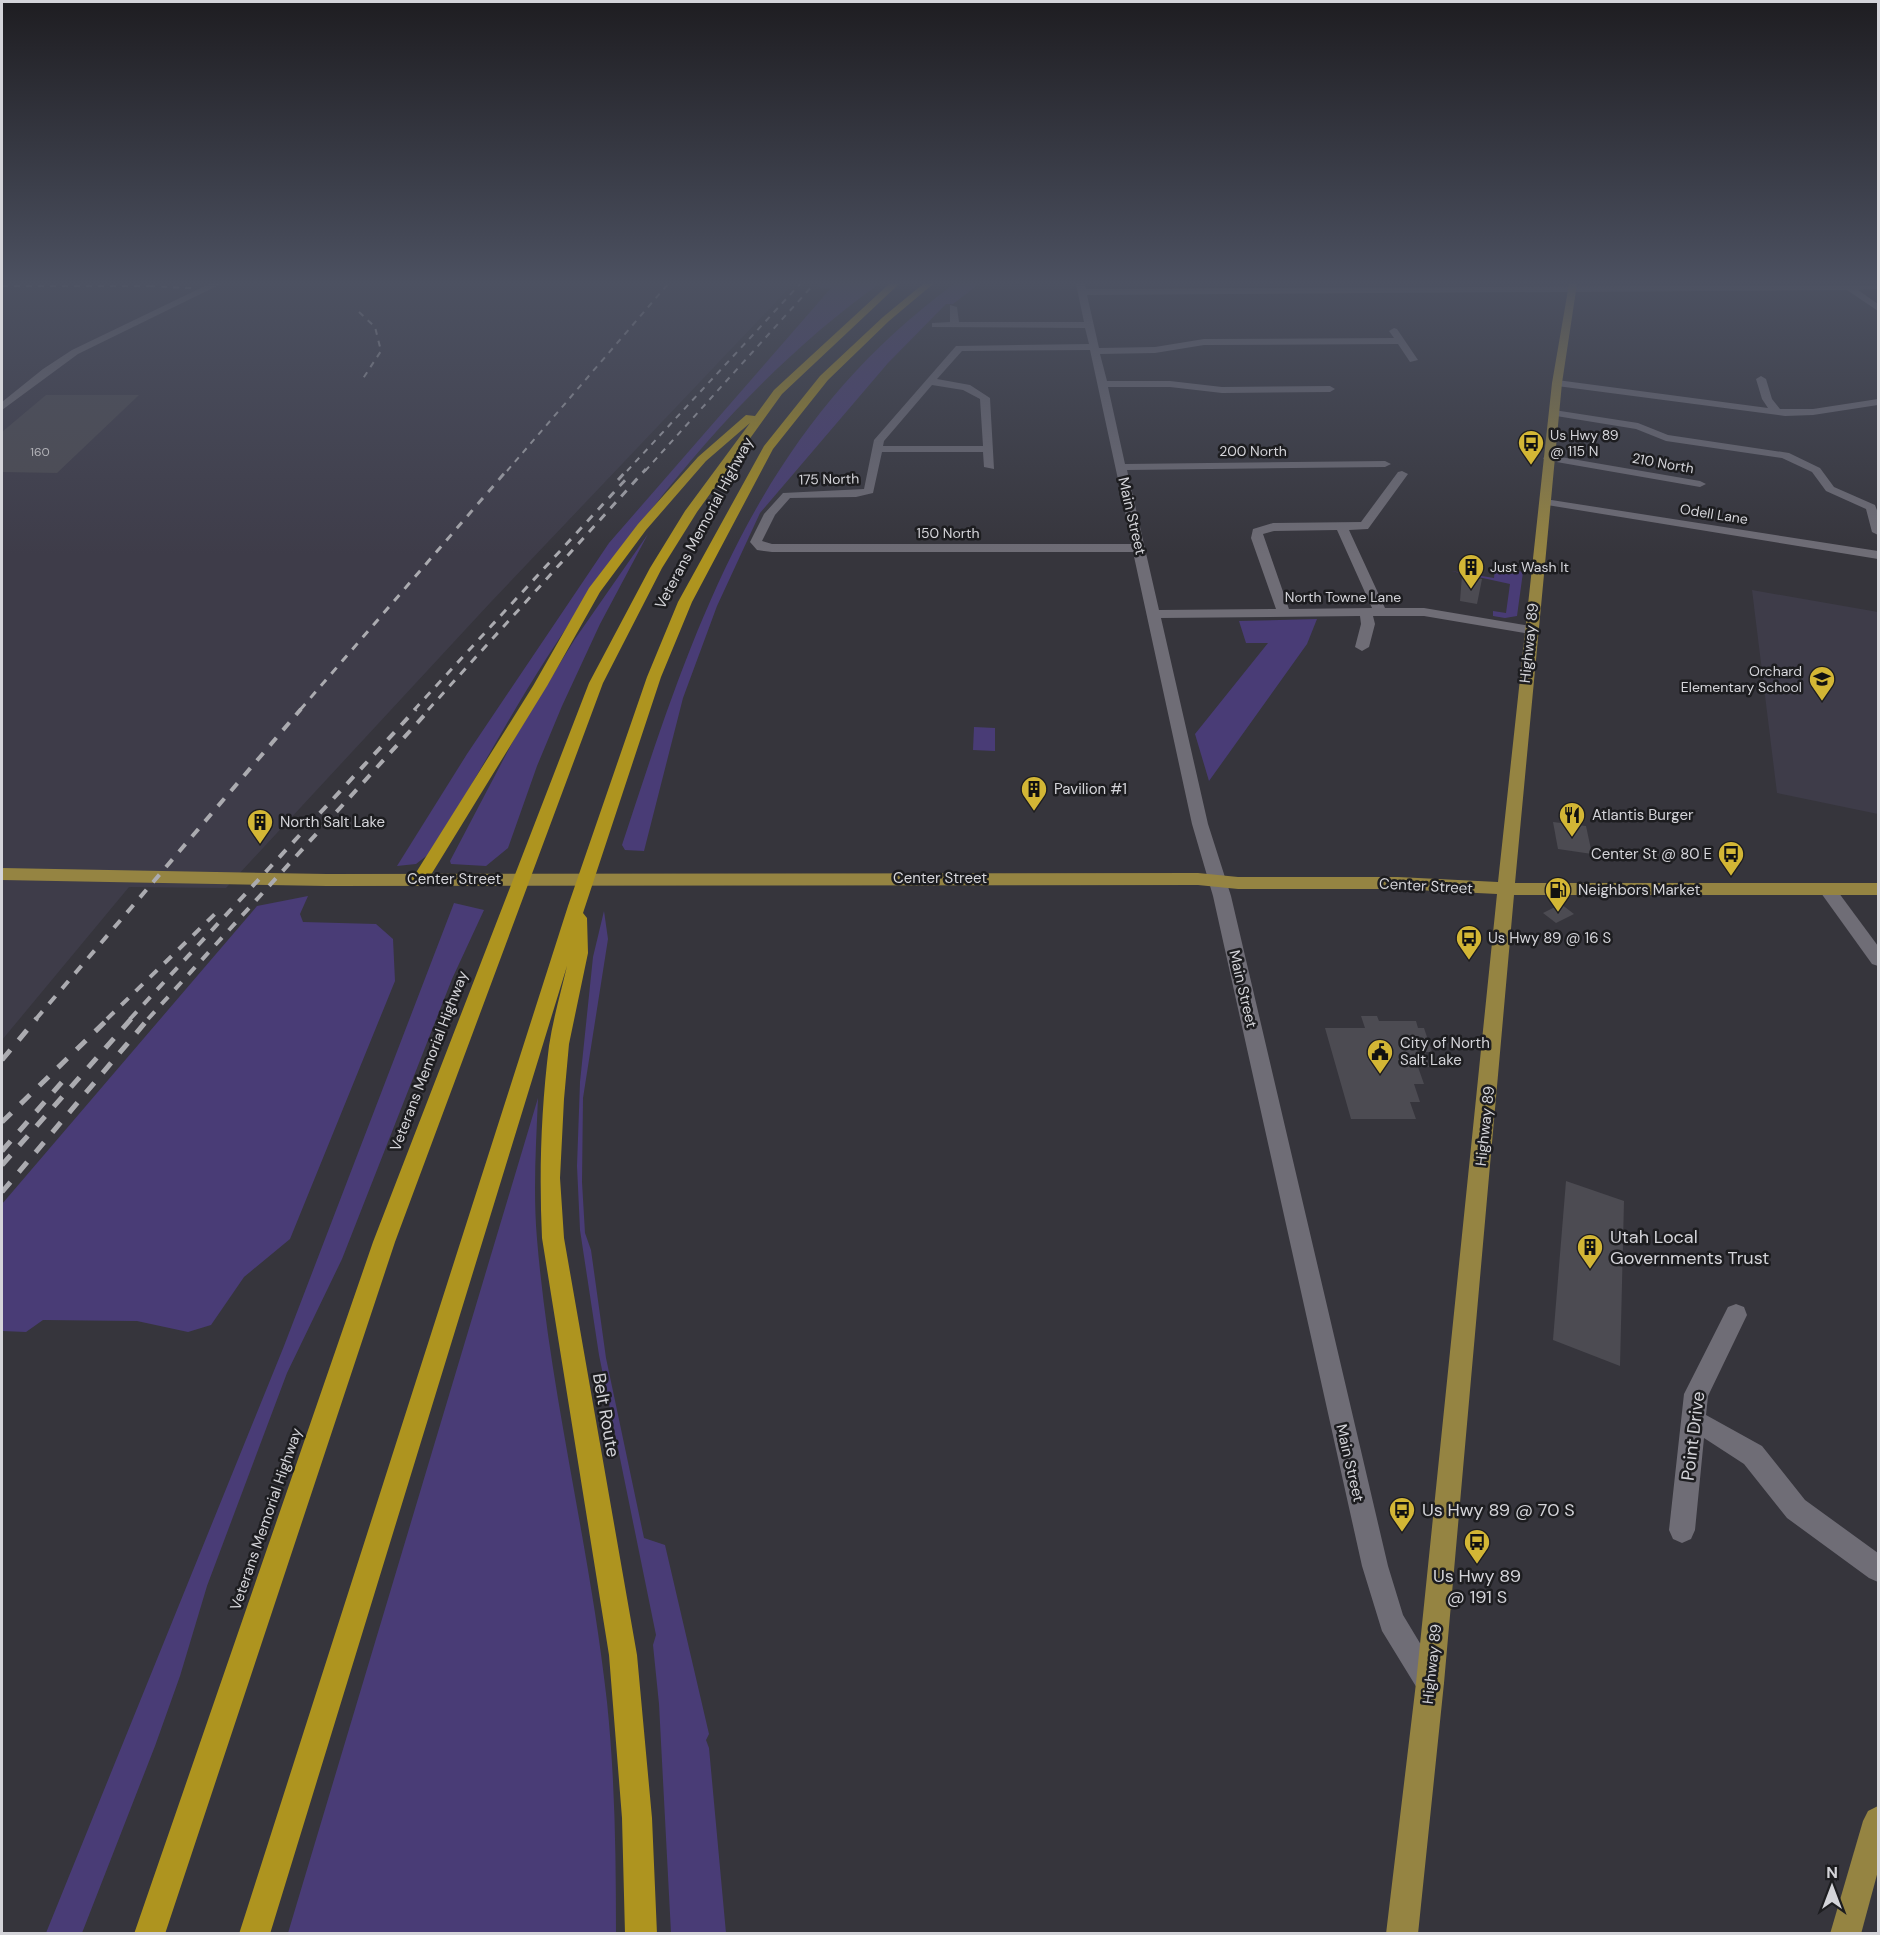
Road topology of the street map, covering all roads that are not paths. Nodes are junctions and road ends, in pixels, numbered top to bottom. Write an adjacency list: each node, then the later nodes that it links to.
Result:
1 (45, 374): 14 (street)
2 (796, 374): 12 (highway, Veterans Memorial Highway)
3 (828, 374): 43 (highway, Veterans Memorial Highway)
4 (935, 374): 8 (street)
5 (1101, 374): 10 (street, Main Street)
6 (1558, 374): 9 (main road, Highway 89)
7 (1761, 379): 15 (street)
8 (928, 381): 17 (street); 18 (street)
9 (1557, 383): 15 (street); 16 (main road, Highway 89)
10 (1103, 384): 11 (street); 22 (street, Main Street)
11 (1330, 389)
12 (778, 392): 38 (highway); 51 (highway, Veterans Memorial Highway)
13 (1878, 402): 15 (street)
14 (2, 407)
15 (1777, 412)
16 (1554, 413): 19 (main road, Highway 89); 27 (street)
17 (876, 449): 18 (street); 28 (street, 175 North)
18 (989, 449): 21 (street)
19 (1549, 458): 24 (street, 210 North); 25 (main road, Highway 89)
20 (1385, 464): 22 (street, 200 North)
21 (990, 467)
22 (1121, 467): 29 (street, Main Street)
23 (1402, 474): 26 (street)
24 (1700, 484)
25 (1545, 502): 30 (street, Odell Lane); 35 (main road, Highway 89)
26 (1341, 526): 32 (street); 33 (street)
27 (1878, 532)
28 (758, 545): 29 (street, 150 North)
29 (1139, 548): 34 (street, Main Street)
30 (1878, 555)
31 (1365, 612): 32 (street, North Towne Lane); 33 (street, North Towne Lane); 36 (street)
32 (1380, 612): 35 (street, North Towne Lane)
33 (1284, 613): 34 (street, North Towne Lane)
34 (1154, 614): 39 (street, Main Street)
35 (1531, 630): 42 (main road, Highway 89)
36 (1362, 647)
37 (2, 874): 38 (main road, Center Street)
38 (420, 879): 39 (main road, Center Street)
39 (1217, 881): 42 (main road, Center Street); 49 (street, Main Street)
40 (1827, 889): 41 (main road, Center Street); 42 (main road, Center Street); 44 (street)
41 (1878, 889)
42 (1508, 890): 49 (main road, Highway 89)
43 (577, 906): 52 (highway, Veterans Memorial Highway); 53 (highway, Belt Route)
44 (1878, 959)
45 (1736, 1315): 46 (street, Point Drive)
46 (1694, 1422): 47 (street, Point Drive); 48 (street)
47 (1682, 1530)
48 (1878, 1569)
49 (1430, 1683): 54 (main road, Highway 89)
50 (1878, 1821): 55 (main road)
51 (149, 1934)
52 (254, 1934)
53 (641, 1934)
54 (1402, 1934)
55 (1845, 1934)

